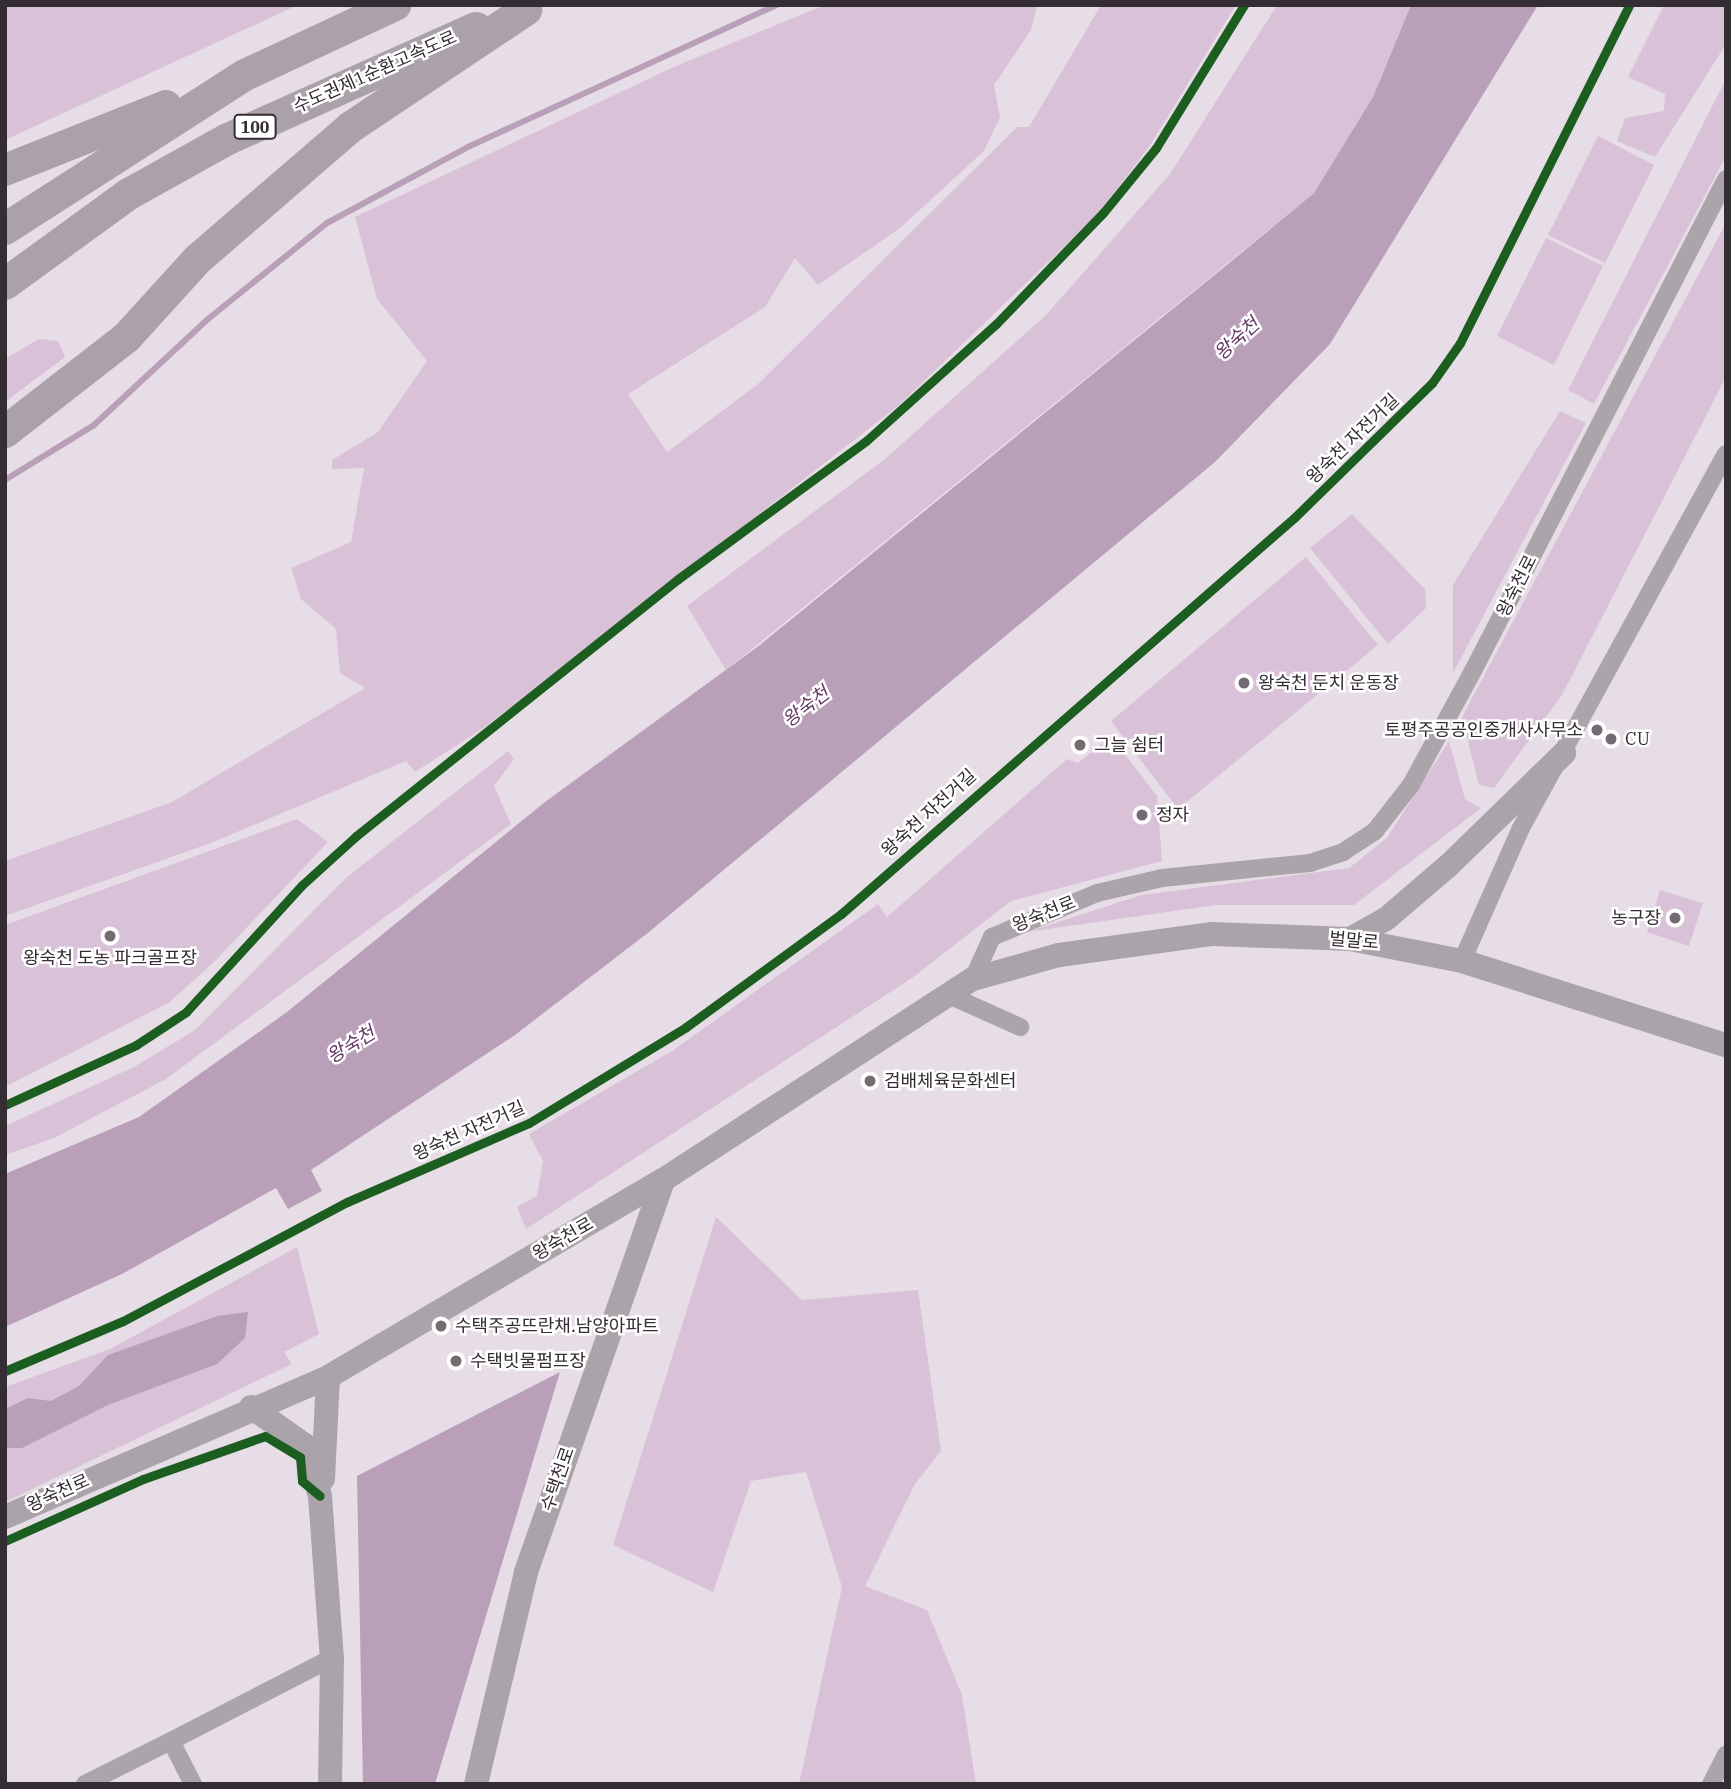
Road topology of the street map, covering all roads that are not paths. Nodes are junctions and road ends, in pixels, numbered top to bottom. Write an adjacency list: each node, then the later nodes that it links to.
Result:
1 (395, 5): 3 (highway)
2 (532, 8): 7 (highway, 수도권제1순환고속도로 / 100); 8 (highway)
3 (245, 75): 4 (highway); 6 (highway)
4 (5, 170)
5 (1726, 179): 13 (street, 왕숙천로)
6 (5, 229)
7 (5, 284)
8 (5, 432)
9 (1726, 454): 10 (street)
10 (1564, 752): 11 (street); 12 (street)
11 (1350, 939): 12 (street, 벌말로); 13 (street, 벌말로)
12 (1462, 961): 16 (street, 벌말로)
13 (973, 979): 14 (street, 왕숙천로)
14 (951, 996): 15 (street); 17 (street, 왕숙천로)
15 (1020, 1027)
16 (1726, 1045)
17 (663, 1180): 18 (street, 왕숙천로); 28 (street, 수택천로)
18 (328, 1377): 19 (street, 왕숙천로); 20 (street)
19 (251, 1407): 20 (street); 21 (street, 왕숙천로)
20 (320, 1496): 22 (street)
21 (5, 1517)
22 (332, 1658): 23 (street); 27 (street)
23 (171, 1741): 25 (street); 26 (street)
24 (1726, 1755): 29 (street)
25 (85, 1784)
26 (193, 1784)
27 (330, 1784)
28 (476, 1784)
29 (1711, 1784)

